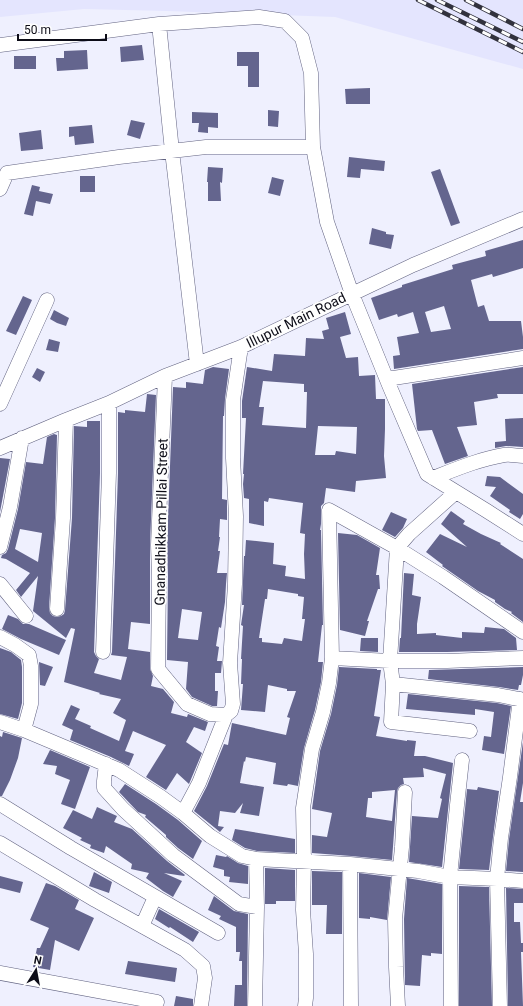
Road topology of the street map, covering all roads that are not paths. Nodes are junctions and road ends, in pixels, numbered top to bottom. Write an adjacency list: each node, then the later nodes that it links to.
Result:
1 (160, 24): 2 (street); 3 (street); 4 (street)
2 (0, 45)
3 (313, 147): 4 (street); 8 (street)
4 (172, 151): 5 (street); 12 (street)
5 (4, 173): 6 (street)
6 (0, 189)
7 (523, 219): 8 (street)
8 (352, 294): 10 (street, Illupur Main Road); 14 (street, Illupur Main Road)
9 (47, 300): 16 (street)
10 (241, 347): 12 (street, Illupur Main Road); 37 (street)
11 (523, 358): 14 (street)
12 (197, 364): 13 (street, Illupur Main Road)
13 (165, 376): 15 (street, Illupur Main Road); 37 (street, Gnanadhikkam Pillai Street)
14 (387, 379): 21 (street, Illupur Main Road)
15 (108, 403): 17 (street, Illupur Main Road); 31 (street)
16 (0, 404)
17 (66, 420): 18 (street, Illupur Main Road); 27 (street)
18 (22, 438): 19 (street, Illupur Main Road); 24 (street)
19 (0, 448)
20 (523, 456): 21 (street)
21 (433, 478): 22 (street, Illupur Main Road)
22 (456, 492): 23 (street, Illupur Main Road); 25 (street)
23 (523, 534)
24 (0, 547)
25 (397, 548): 29 (street); 32 (street); 34 (street)
26 (0, 584): 28 (street)
27 (57, 609)
28 (26, 616)
29 (523, 632)
30 (0, 637): 39 (street)
31 (103, 652)
32 (332, 658): 34 (street); 48 (street)
33 (523, 658): 34 (street)
34 (390, 661): 35 (street)
35 (393, 684): 36 (street); 40 (street)
36 (521, 699): 52 (street)
37 (226, 715): 45 (street)
38 (0, 722): 39 (street)
39 (24, 730): 42 (street)
40 (470, 731)
41 (462, 760): 51 (street)
42 (106, 764): 45 (street); 55 (street)
43 (405, 792): 50 (street)
44 (0, 804): 54 (street)
45 (183, 813): 47 (street)
46 (0, 844): 56 (street)
47 (256, 859): 48 (street); 55 (street)
48 (304, 861): 49 (street); 62 (street)
49 (350, 864): 50 (street); 63 (street)
50 (400, 869): 51 (street); 64 (street)
51 (450, 877): 52 (street); 65 (street)
52 (497, 879): 53 (street); 66 (street)
53 (523, 881)
54 (155, 897): 56 (street); 57 (street)
55 (257, 907): 61 (street)
56 (142, 926): 60 (street)
57 (218, 933)
58 (0, 973): 59 (street)
59 (157, 1002)
60 (201, 1006)
61 (255, 1006)
62 (305, 1006)
63 (351, 1006)
64 (398, 1006)
65 (451, 1006)
66 (500, 1006)

